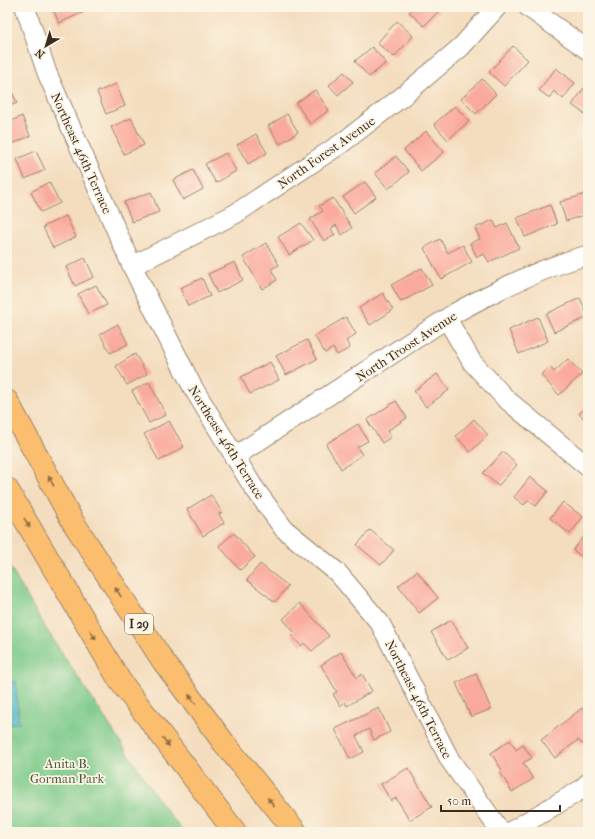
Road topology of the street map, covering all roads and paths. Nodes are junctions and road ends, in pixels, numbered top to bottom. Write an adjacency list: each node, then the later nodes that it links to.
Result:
1 (25, 7): 6 (street, Northeast 46th Terrace)
2 (497, 7): 6 (street, North Forest Avenue)
3 (528, 7): 4 (street)
4 (588, 50)
5 (588, 255): 7 (street, North Troost Avenue)
6 (132, 266): 9 (street, Northeast 46th Terrace)
7 (446, 319): 9 (street, North Troost Avenue); 10 (street)
8 (7, 401): 14 (highway, I 29, one-way to 8)
9 (234, 458): 15 (street, Northeast 46th Terrace)
10 (588, 467)
11 (7, 489): 13 (highway, one-way to 13)
12 (588, 783): 16 (street)
13 (235, 832)
14 (296, 832)
15 (501, 832)
16 (510, 832)

